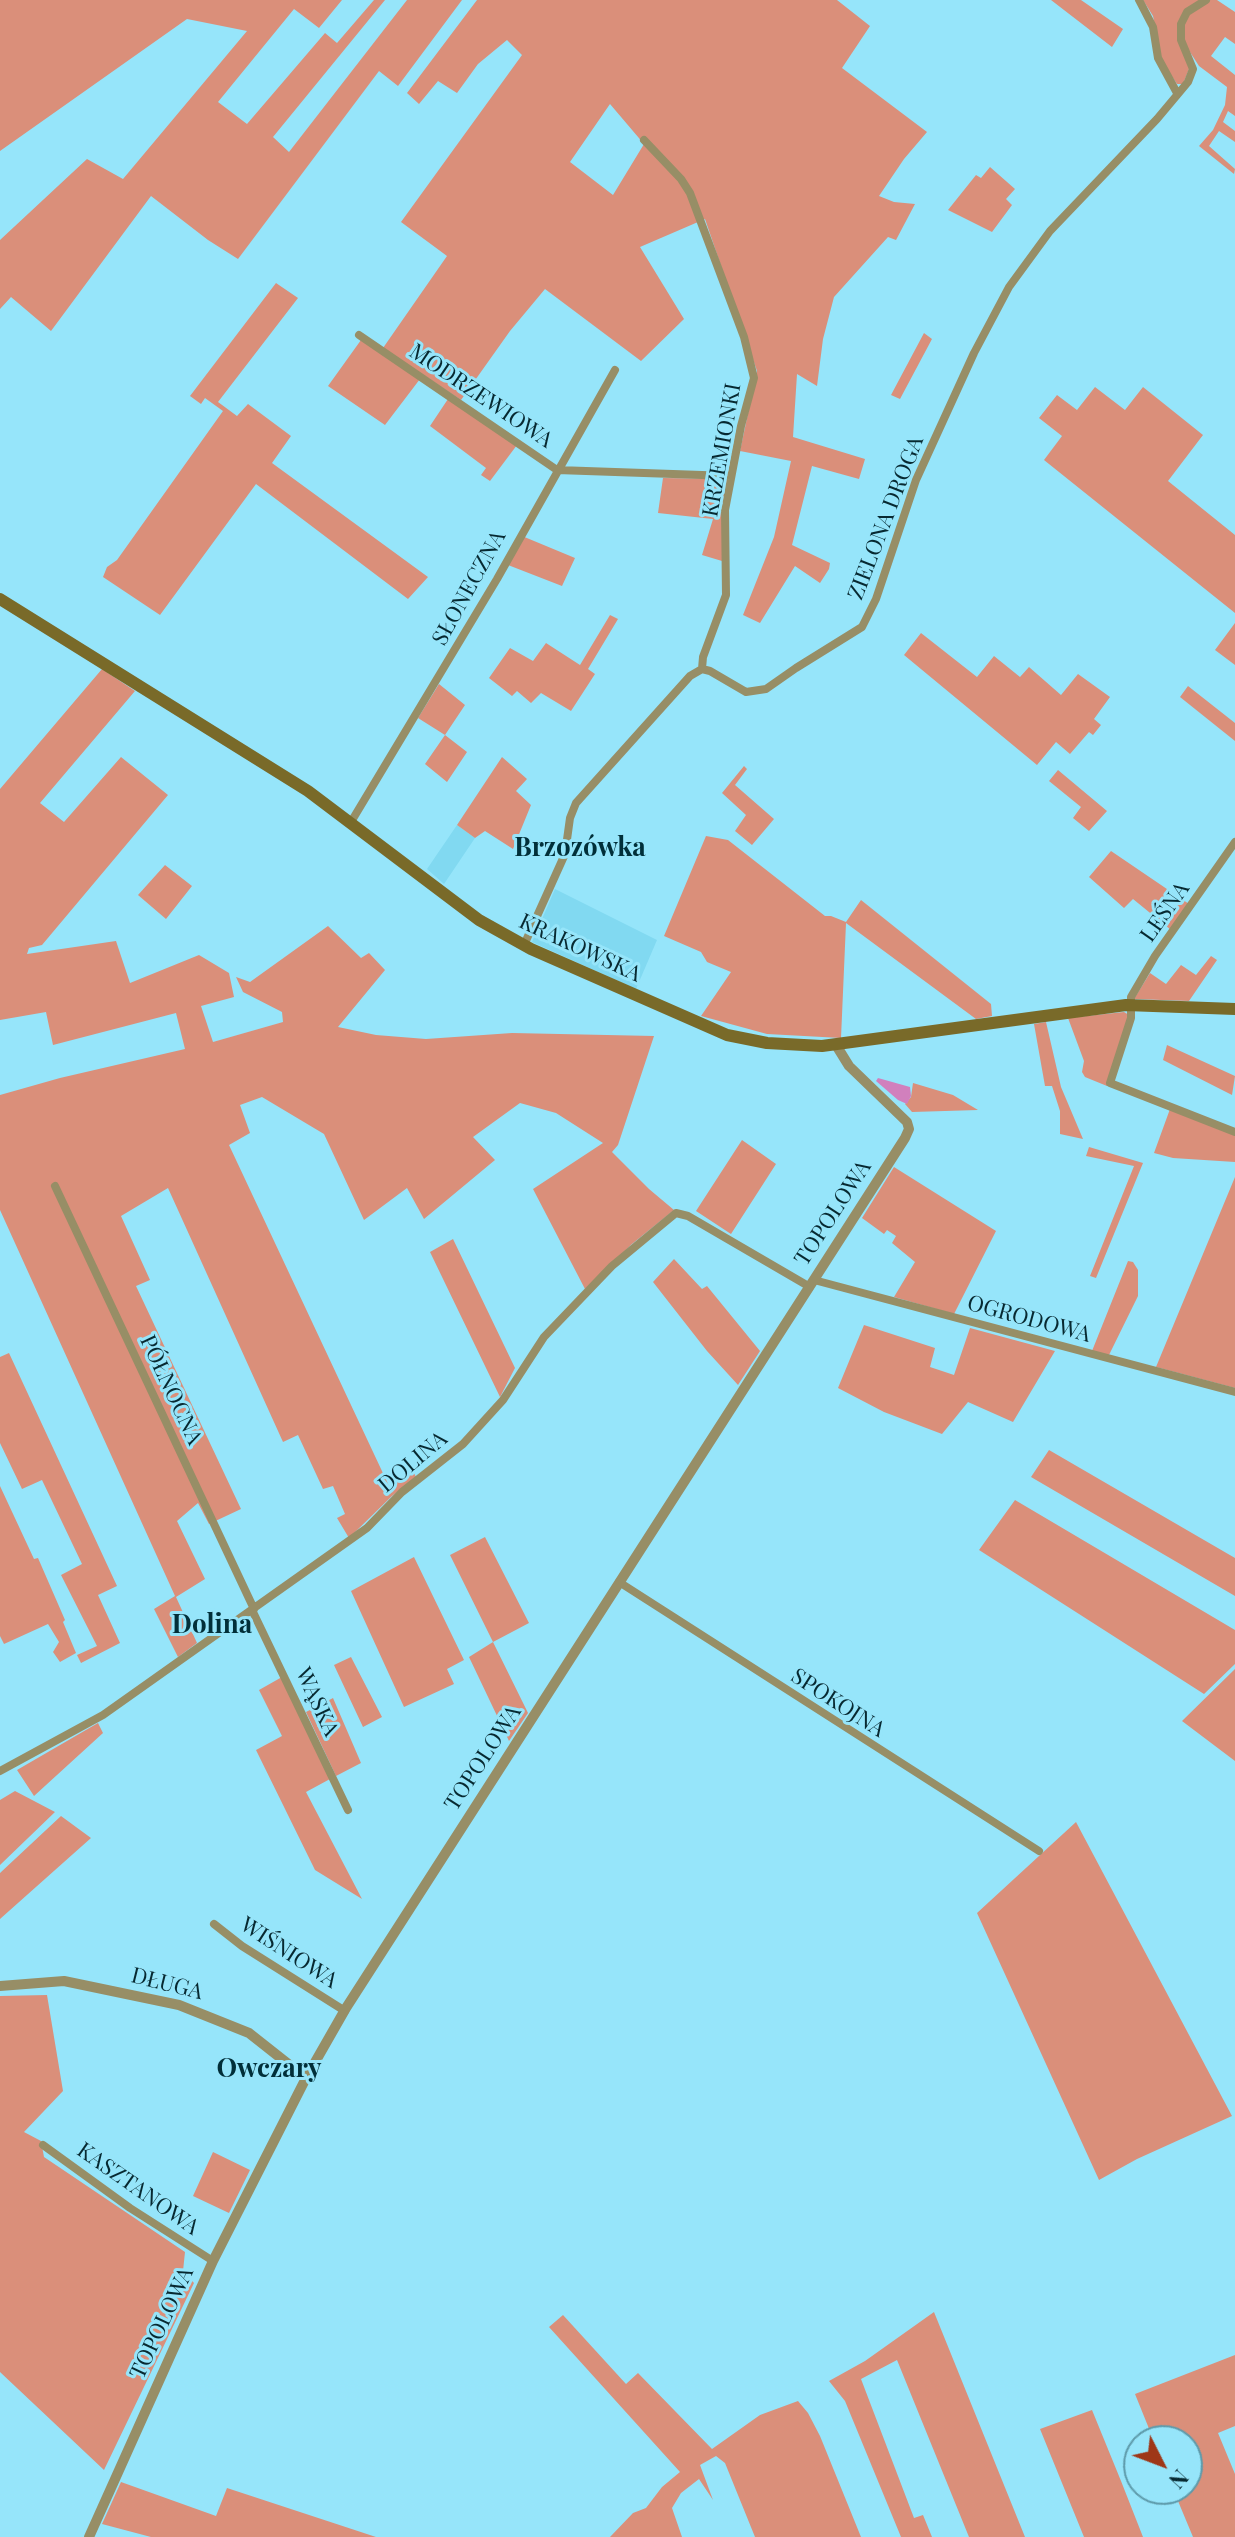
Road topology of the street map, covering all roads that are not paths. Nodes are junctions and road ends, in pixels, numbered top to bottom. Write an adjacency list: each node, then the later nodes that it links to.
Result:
1 (1139, 0): 3 (street)
2 (1206, 0): 3 (street, ZIELONA DROGA)
3 (1177, 93): 10 (street, ZIELONA DROGA)
4 (644, 140): 8 (street, KRZEMIONKI)
5 (359, 335): 7 (street, MODRZEWIOWA)
6 (615, 370): 7 (street, SŁONECZNA)
7 (557, 470): 8 (street, MODRZEWIOWA); 11 (street, SŁONECZNA)
8 (731, 476): 10 (street, KRZEMIONKI)
9 (0, 599): 11 (main road, KRAKOWSKA)
10 (702, 669): 13 (street)
11 (351, 822): 13 (main road, KRAKOWSKA)
12 (1235, 842): 14 (street, LEŚNA)
13 (524, 945): 16 (main road, KRAKOWSKA)
14 (1132, 1006): 15 (main road, KRAKOWSKA); 16 (main road, KRAKOWSKA); 17 (street, LEŚNA)
15 (1235, 1009)
16 (836, 1045): 19 (street, TOPOLOWA)
17 (1235, 1132)
18 (55, 1186): 22 (street, PÓŁNOCNA)
19 (812, 1284): 20 (street, OGRODOWA); 21 (street, TOPOLOWA); 22 (street, DOLINA)
20 (1235, 1392)
21 (619, 1582): 25 (street, SPOKOJNA); 28 (street, TOPOLOWA)
22 (253, 1610): 23 (street, DOLINA); 24 (street, WĄSKA)
23 (0, 1771)
24 (348, 1810)
25 (1039, 1851)
26 (214, 1924): 28 (street, WIŚNIOWA)
27 (0, 1986): 29 (street, DŁUGA)
28 (345, 2011): 29 (street, TOPOLOWA)
29 (306, 2078): 31 (street, TOPOLOWA)
30 (43, 2145): 31 (street, KASZTANOWA)
31 (213, 2261): 32 (street, TOPOLOWA)
32 (89, 2537)

